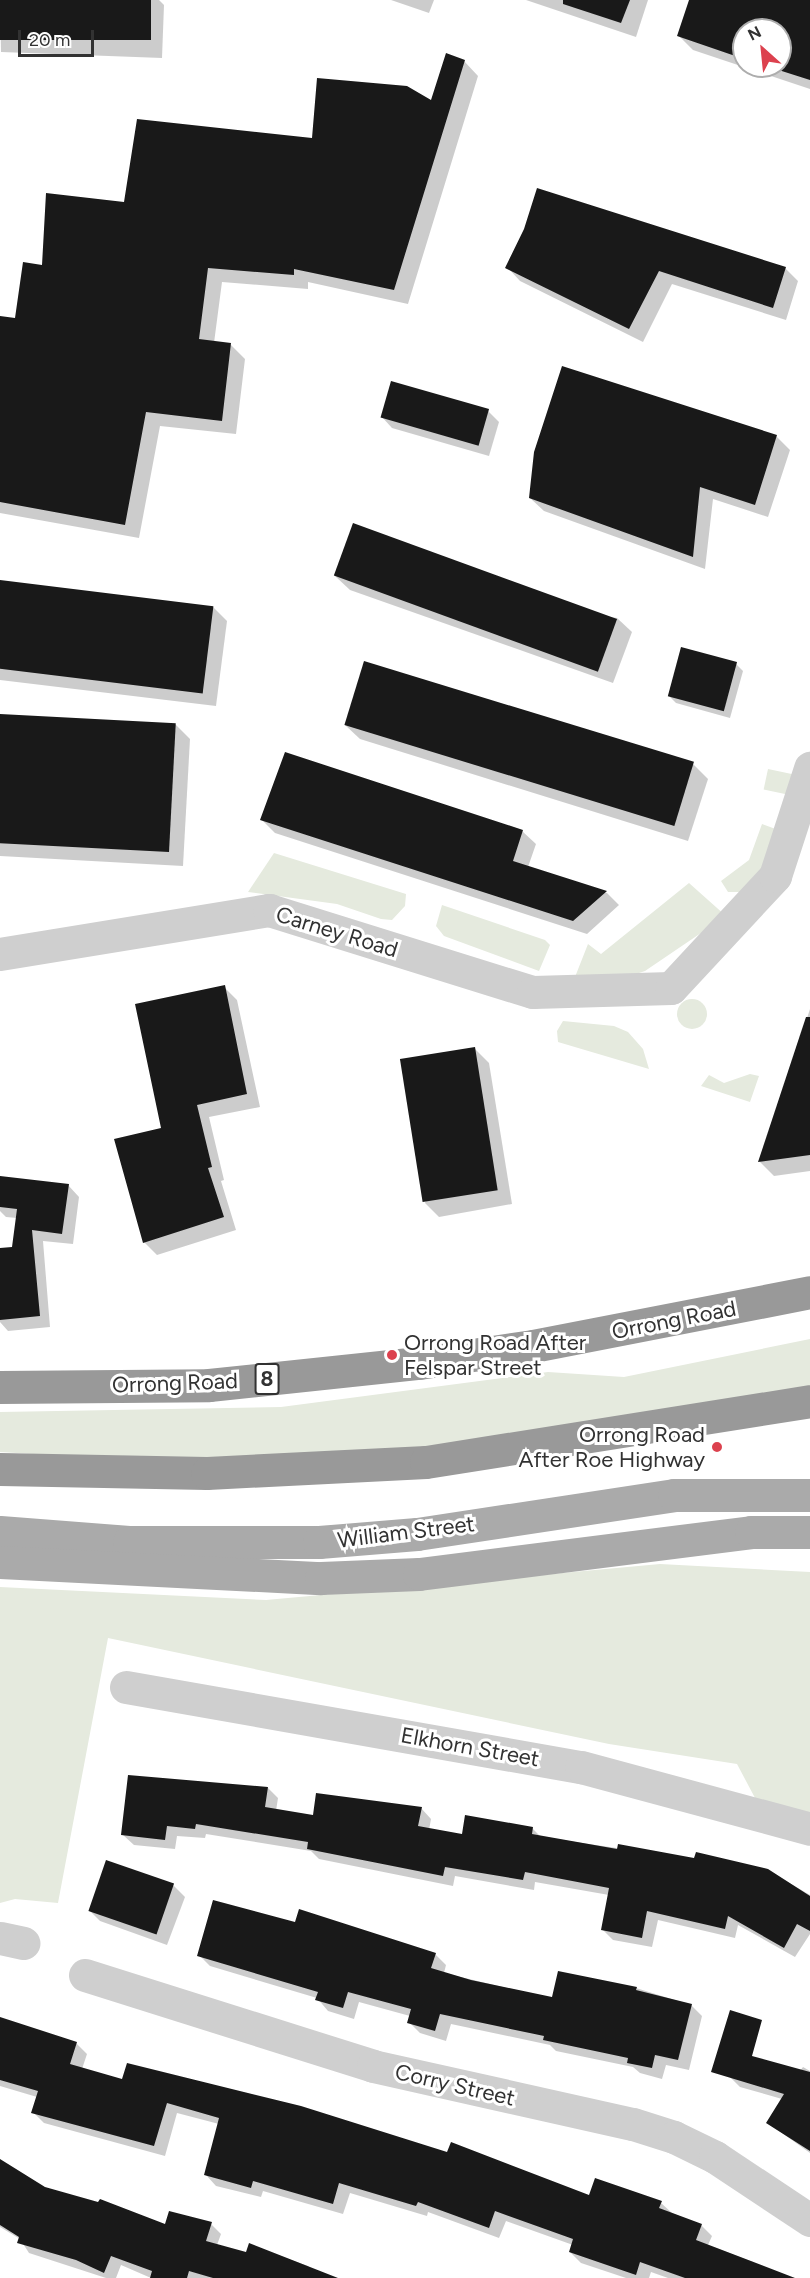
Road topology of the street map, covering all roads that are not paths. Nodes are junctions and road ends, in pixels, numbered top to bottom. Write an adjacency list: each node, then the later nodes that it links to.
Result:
1 (810, 768): 2 (street, Carney Road)
2 (0, 954)
3 (810, 1292): 4 (highway, Orrong Road / 8)
4 (0, 1387)
5 (810, 1401): 6 (highway)
6 (0, 1469)
7 (810, 1495): 8 (main road, William Street)
8 (0, 1532)
9 (810, 1532): 10 (main road, William Street)
10 (0, 1562)
11 (126, 1687): 12 (street, Elkhorn Street)
12 (810, 1828)
13 (85, 1975): 14 (street, Corry Street)
14 (810, 2220)

